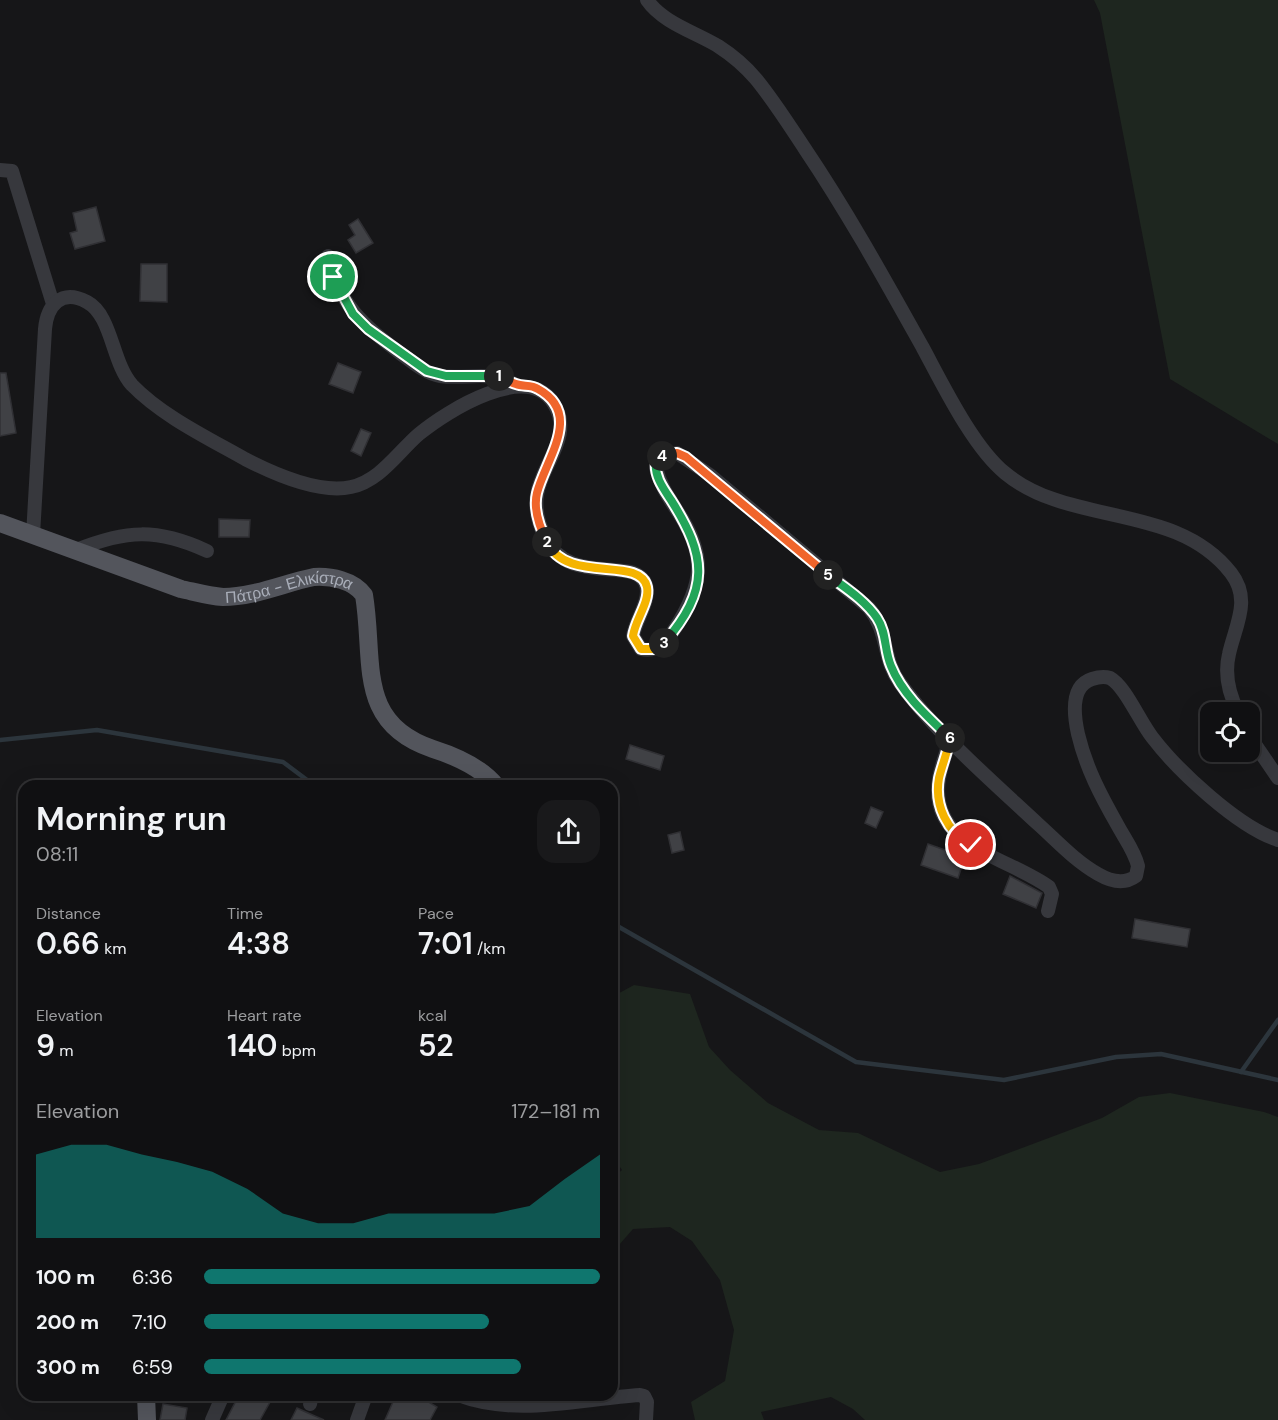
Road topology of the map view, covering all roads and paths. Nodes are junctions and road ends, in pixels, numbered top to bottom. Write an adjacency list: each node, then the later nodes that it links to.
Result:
1 (647, 0): 10 (street)
2 (0, 170): 4 (street)
3 (328, 256): 5 (street)
4 (53, 304): 5 (street); 7 (street)
5 (516, 385): 11 (street)
6 (0, 523): 7 (main road, Πάτρα - Ελικίστρα)
7 (33, 535): 8 (main road, Πάτρα - Ελικίστρα)
8 (76, 550): 9 (street); 14 (main road, Πάτρα - Ελικίστρα)
9 (207, 551)
10 (1235, 702)
11 (950, 738): 15 (street); 16 (street)
12 (1260, 751): 13 (street)
13 (1278, 778)
14 (490, 780)
15 (1278, 840)
16 (1048, 911)
17 (618, 1397): 26 (street)
18 (146, 1401): 23 (main road)
19 (220, 1401): 24 (street)
20 (364, 1401): 25 (street)
21 (476, 1401): 22 (street)
22 (576, 1401)
23 (147, 1420)
24 (212, 1420)
25 (357, 1420)
26 (646, 1420)

